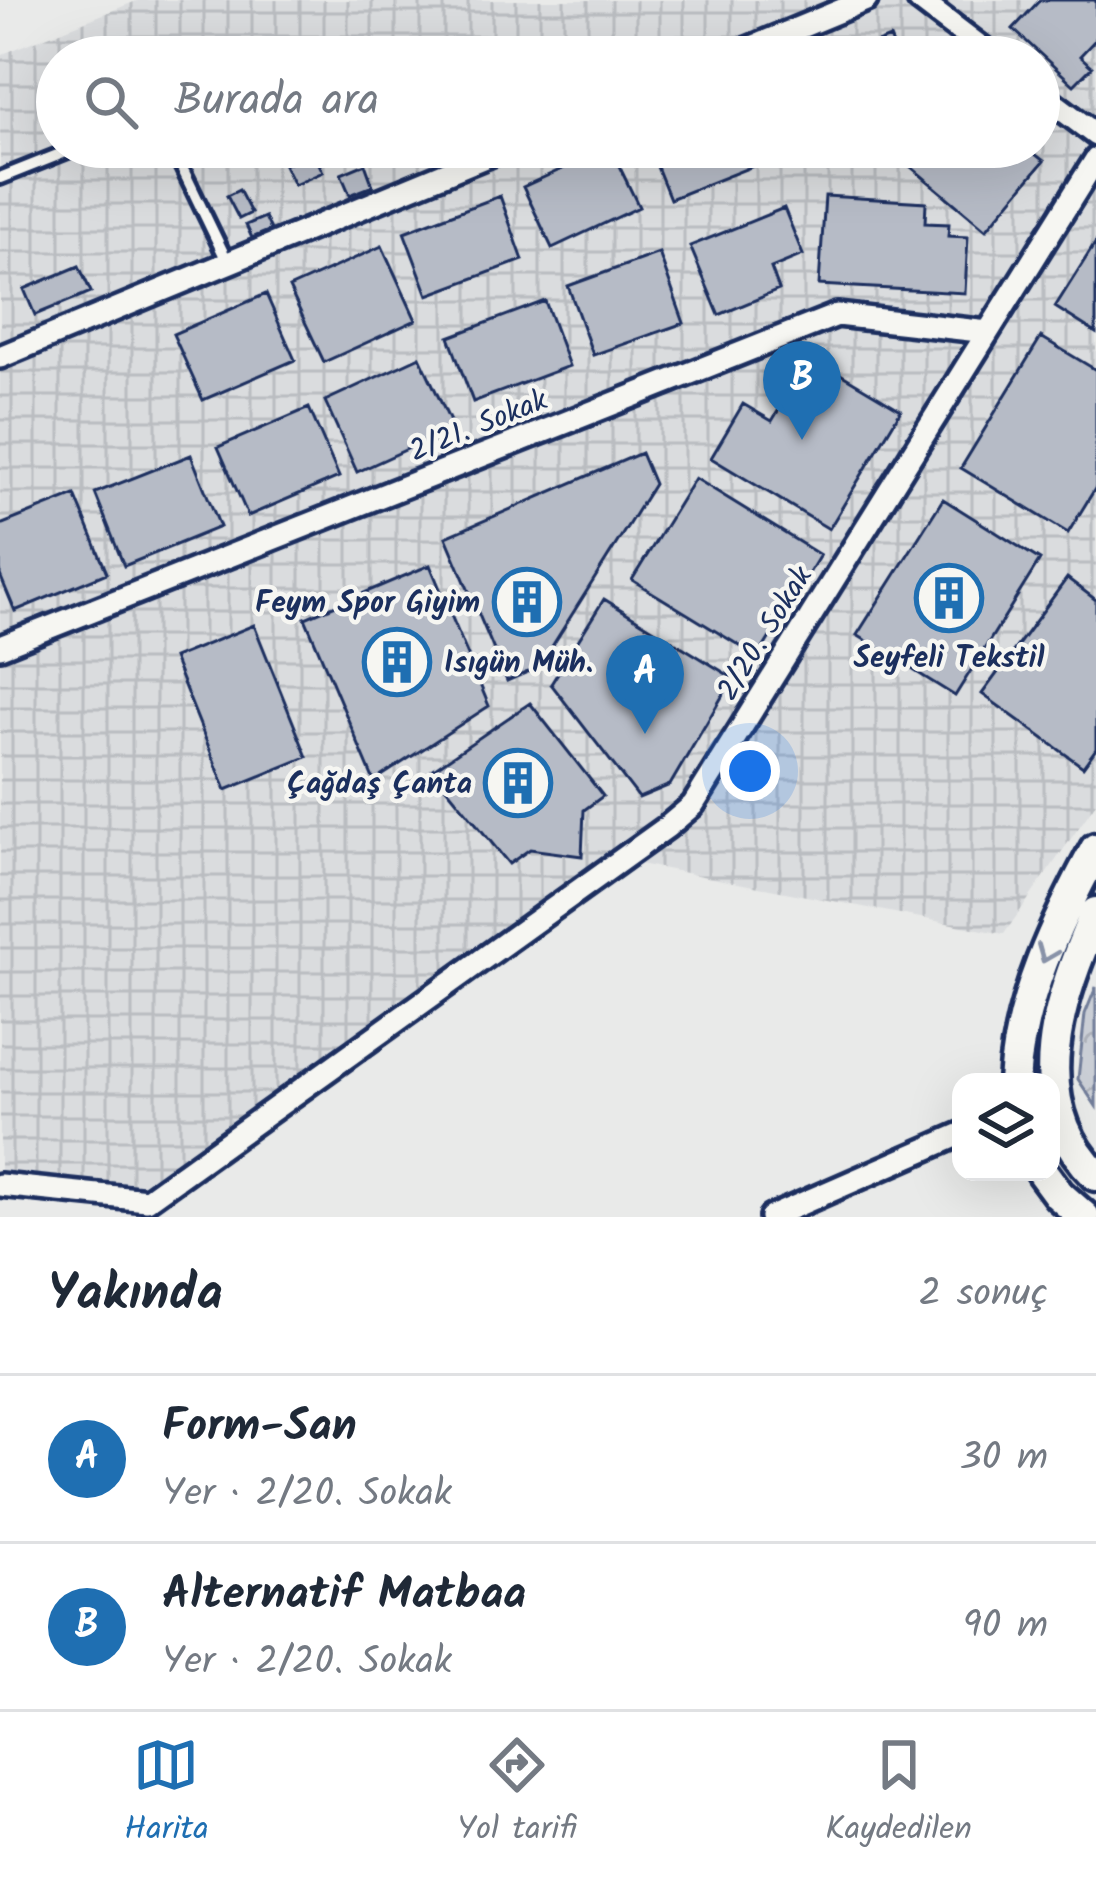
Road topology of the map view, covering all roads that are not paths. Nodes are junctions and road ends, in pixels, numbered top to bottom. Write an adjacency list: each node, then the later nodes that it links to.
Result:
1 (866, 0): 3 (street)
2 (919, 0): 4 (street)
3 (779, 36)
4 (966, 36)
5 (1060, 108): 6 (street)
6 (1096, 135)
7 (1096, 160): 13 (street, 2/20. Sokak)
8 (36, 164): 11 (lane)
9 (182, 168): 12 (lane)
10 (458, 168): 12 (street)
11 (0, 178)
12 (227, 263): 14 (street)
13 (988, 332): 15 (street, 2/21. Sokak); 22 (street, 2/20. Sokak)
14 (0, 357)
15 (0, 647)
16 (1096, 849): 18 (main road, one-way to 18)
17 (1096, 913): 20 (main road)
18 (1015, 1073)
19 (952, 1138): 23 (street)
20 (1096, 1174)
21 (1049, 1181): 24 (main road)
22 (0, 1185)
23 (771, 1217)
24 (1084, 1217)

